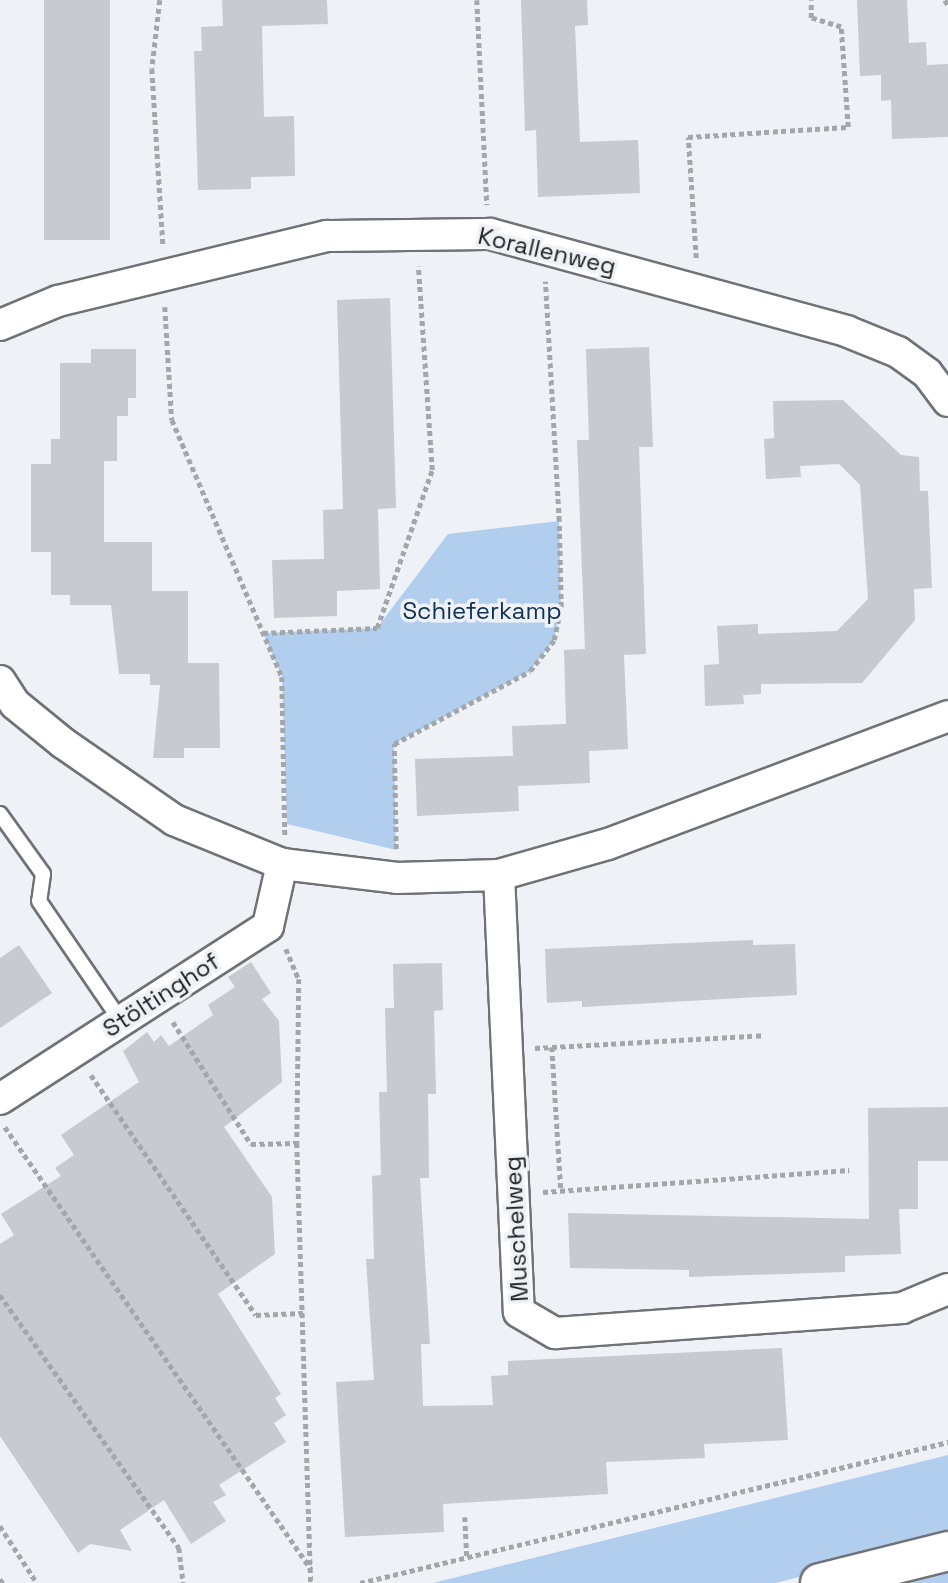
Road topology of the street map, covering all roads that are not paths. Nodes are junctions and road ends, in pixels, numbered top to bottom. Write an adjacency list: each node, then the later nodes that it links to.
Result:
1 (0, 325): 2 (street, Korallenweg)
2 (948, 401)
3 (5, 700): 6 (street)
4 (948, 716): 7 (street)
5 (0, 814): 8 (lane)
6 (282, 863): 7 (street); 8 (street, Stöltinghof)
7 (499, 876): 10 (street, Muschelweg)
8 (121, 1021): 9 (street, Stöltinghof)
9 (0, 1099)
10 (948, 1289)
11 (948, 1551): 12 (main road)
12 (820, 1583)

